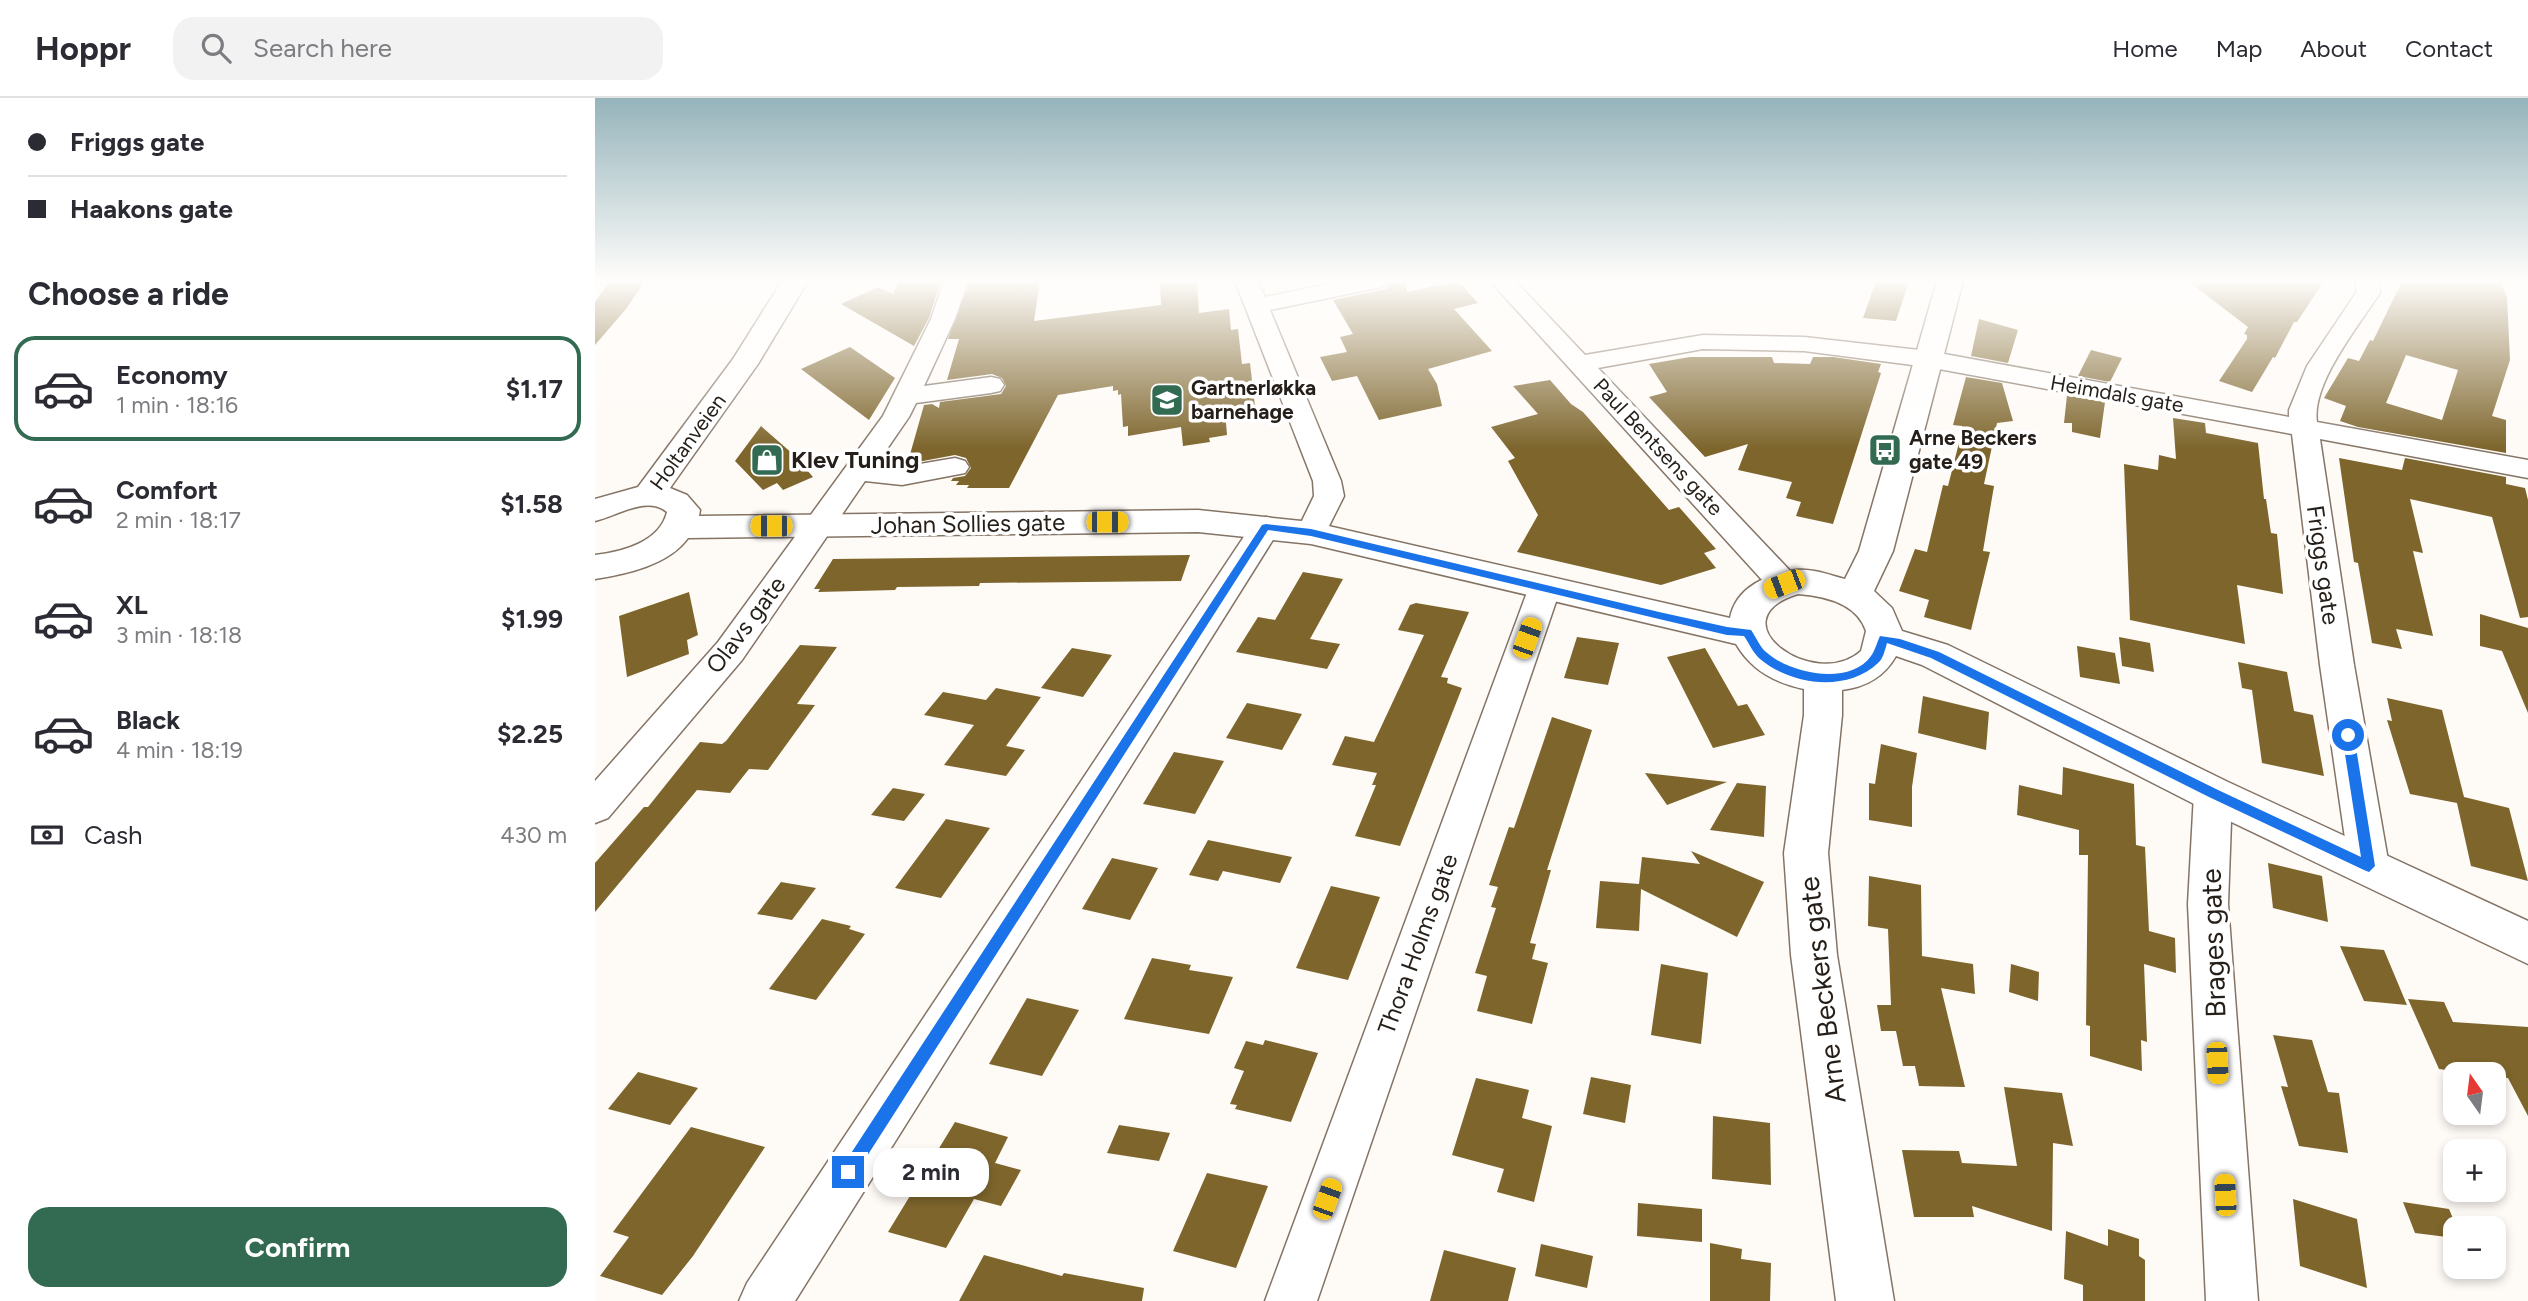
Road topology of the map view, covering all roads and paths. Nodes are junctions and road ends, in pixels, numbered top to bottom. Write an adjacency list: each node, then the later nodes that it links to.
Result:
1 (762, 337): 15 (main road, Holtanveien)
2 (934, 337): 10 (street, Olavs gate)
3 (1271, 337): 20 (street)
4 (1555, 337): 8 (street, Paul Bentsens gate)
5 (1934, 337): 7 (main road)
6 (2339, 337): 11 (street, Friggs gate)
7 (1928, 359): 8 (street, Heimdals gate); 11 (street, Heimdals gate); 24 (main road)
8 (1580, 364): 22 (street, Paul Bentsens gate)
9 (991, 385): 10 (street)
10 (906, 396): 14 (street, Olavs gate)
11 (2304, 428): 13 (street, Heimdals gate); 30 (street, Friggs gate)
12 (954, 467): 14 (street)
13 (2528, 469)
14 (857, 472): 17 (street, Olavs gate)
15 (648, 496): 16 (main road, Holtanveien); 18 (main road, Holtanveien)
16 (595, 511)
17 (819, 526): 18 (main road, Johan Sollies gate); 19 (main road, Johan Sollies gate); 29 (street, Olavs gate)
18 (680, 527): 21 (main road, Holtanveien)
19 (1266, 527): 20 (main road, Johan Sollies gate); 32 (street)
20 (1311, 533): 23 (main road, Johan Sollies gate)
21 (595, 567)
22 (1784, 584): 24 (main road); 25 (main road)
23 (1545, 587): 25 (main road, Johan Sollies gate); 33 (street, Thora Holms gate)
24 (1854, 595): 26 (main road)
25 (1747, 632): 27 (main road)
26 (1884, 639): 27 (main road); 28 (main road)
27 (1823, 678): 34 (main road, Arne Beckers gate)
28 (2213, 794): 30 (main road); 35 (street, Brages gate)
29 (595, 807)
30 (2369, 866): 31 (main road)
31 (2528, 943)
32 (765, 1301)
33 (1291, 1301)
34 (1865, 1301)
35 (2232, 1301)

